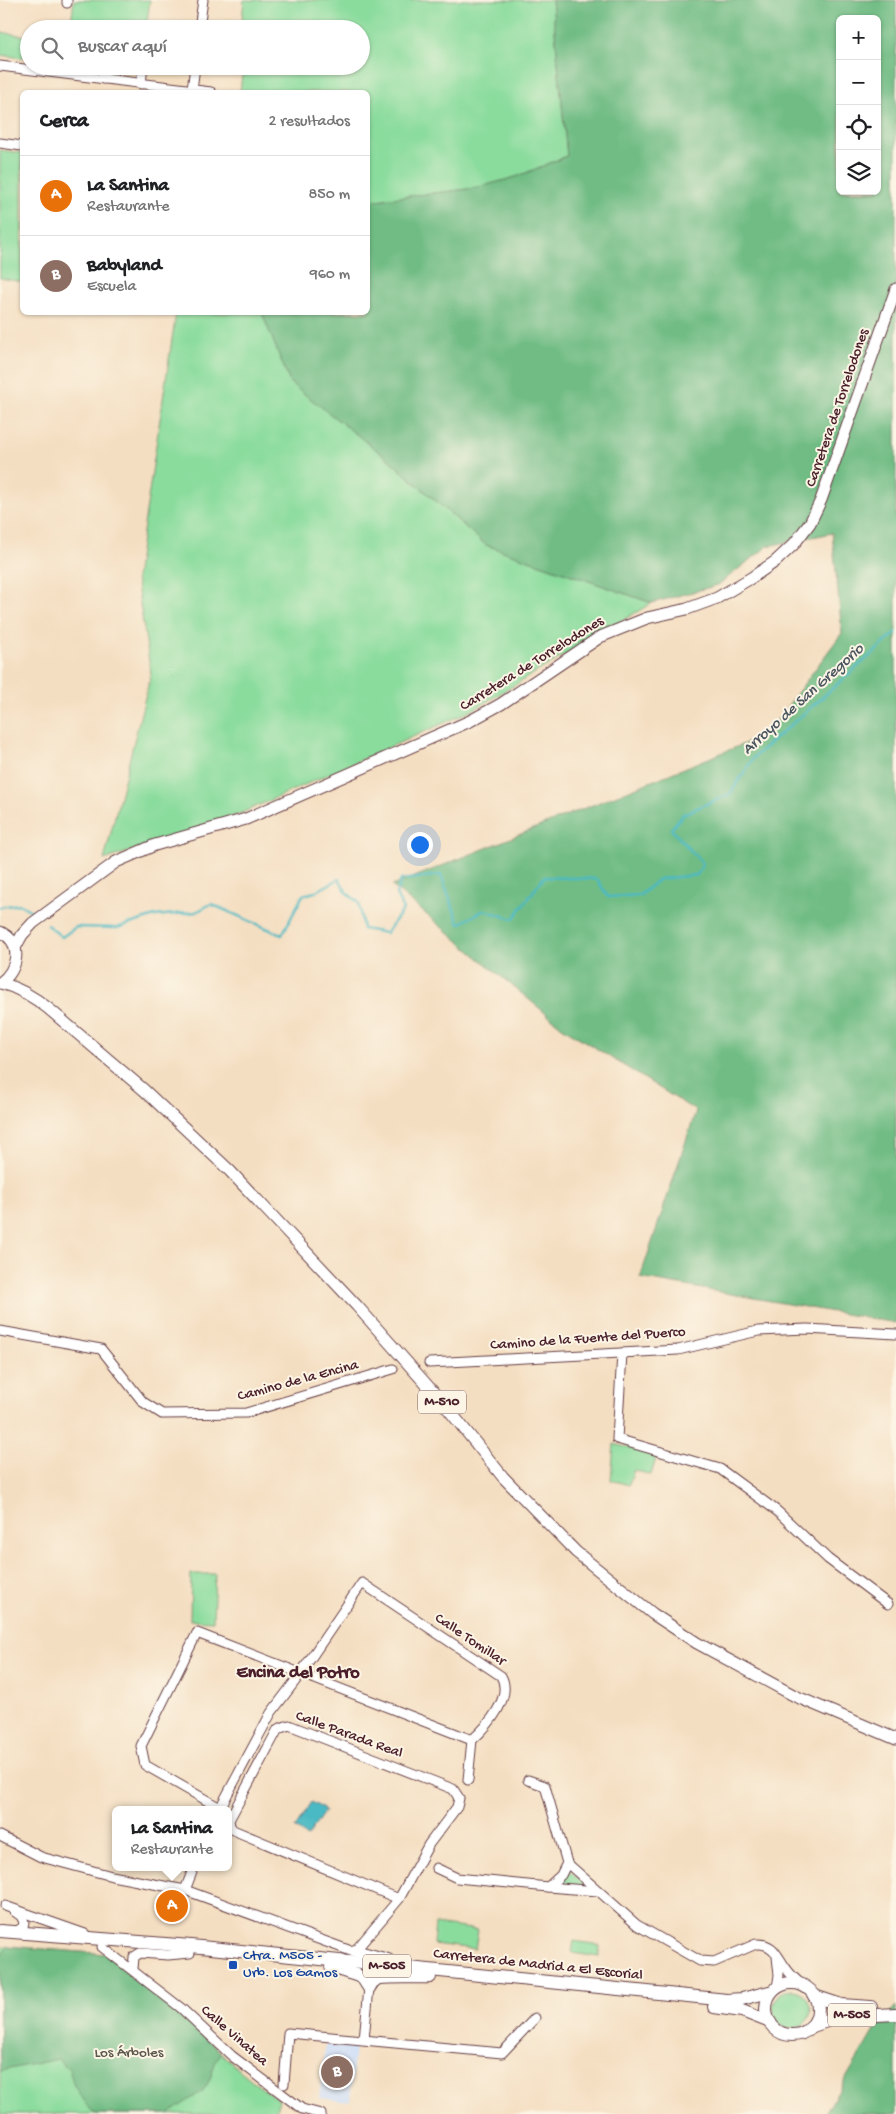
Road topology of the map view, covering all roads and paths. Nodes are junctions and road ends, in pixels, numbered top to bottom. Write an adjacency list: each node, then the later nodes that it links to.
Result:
1 (202, 0): 2 (street)
2 (200, 20)
3 (0, 66): 4 (street)
4 (20, 67)
5 (87, 75): 9 (street)
6 (104, 75): 9 (street)
7 (142, 75): 10 (street)
8 (194, 75): 11 (street)
9 (103, 79): 10 (street)
10 (141, 84): 11 (street)
11 (192, 90)
12 (0, 143): 13 (street)
13 (20, 146)
14 (896, 289): 15 (main road, Carretera de Torrelodones)
15 (33, 923): 16 (main road, Carretera de Torrelodones); 17 (main road, Carretera de Torrelodones)
16 (2, 932): 17 (main road)
17 (15, 948): 18 (main road)
18 (14, 967): 19 (main road, M-510); 20 (main road, M-510)
19 (1, 983): 20 (main road, M-510)
20 (35, 998): 28 (main road, M-510)
21 (0, 1331): 25 (street, Camino de la Encina)
22 (896, 1334): 23 (street, Camino de la Fuente del Puerco)
23 (622, 1353): 24 (street, Camino de la Fuente del Puerco); 26 (street)
24 (429, 1363)
25 (393, 1369)
26 (888, 1604)
27 (300, 1673): 29 (street); 29 (street, Calle Tomillar); 32 (street); 33 (street)
28 (896, 1739)
29 (472, 1740): 30 (street)
30 (468, 1780)
31 (528, 1780): 37 (street)
32 (215, 1806)
33 (222, 1806)
34 (232, 1814): 43 (street, Calle Parada Real)
35 (232, 1829): 43 (street, Calle Parada Real)
36 (0, 1836): 41 (street)
37 (567, 1863): 40 (street); 42 (street)
38 (436, 1868): 40 (street)
39 (192, 1871): 41 (street)
40 (548, 1887): 42 (street)
41 (184, 1890): 49 (street)
42 (598, 1891): 50 (street)
43 (399, 1899): 49 (street, Calle Parada Real)
44 (2, 1904): 46 (street); 48 (street, Calle Vinatea)
45 (0, 1931): 46 (highway, Carretera de Madrid a El Escorial / M-505)
46 (16, 1932): 48 (highway, Carretera de Madrid a El Escorial / M-505)
47 (0, 1938): 48 (highway, Carretera de Madrid a El Escorial / M-505)
48 (98, 1942): 51 (highway, Carretera de Madrid a El Escorial / M-505); 53 (highway, Carretera de Madrid a El Escorial / M-505); 54 (street, Calle Vinatea)
49 (355, 1951): 53 (highway)
50 (776, 1951): 56 (street); 58 (street)
51 (190, 1953): 52 (highway, Carretera de Madrid a El Escorial / M-505); 54 (street)
52 (331, 1967): 55 (highway, Carretera de Madrid a El Escorial / M-505); 57 (highway)
53 (406, 1968): 58 (highway, Carretera de Madrid a El Escorial / M-505)
54 (133, 1969): 67 (street, Calle Vinatea)
55 (430, 1977): 57 (highway); 63 (highway, Carretera de Madrid a El Escorial / M-505)
56 (801, 1984): 58 (highway, M-505); 59 (highway, M-505)
57 (369, 1988): 65 (street)
58 (775, 1990): 63 (highway)
59 (814, 1996): 60 (highway, M-505); 64 (highway, M-505)
60 (896, 2008)
61 (896, 2014): 64 (highway, M-505)
62 (535, 2018): 65 (street)
63 (770, 2022): 64 (highway, M-505)
64 (810, 2027)
65 (364, 2039): 66 (street)
66 (284, 2084)
67 (321, 2114)

